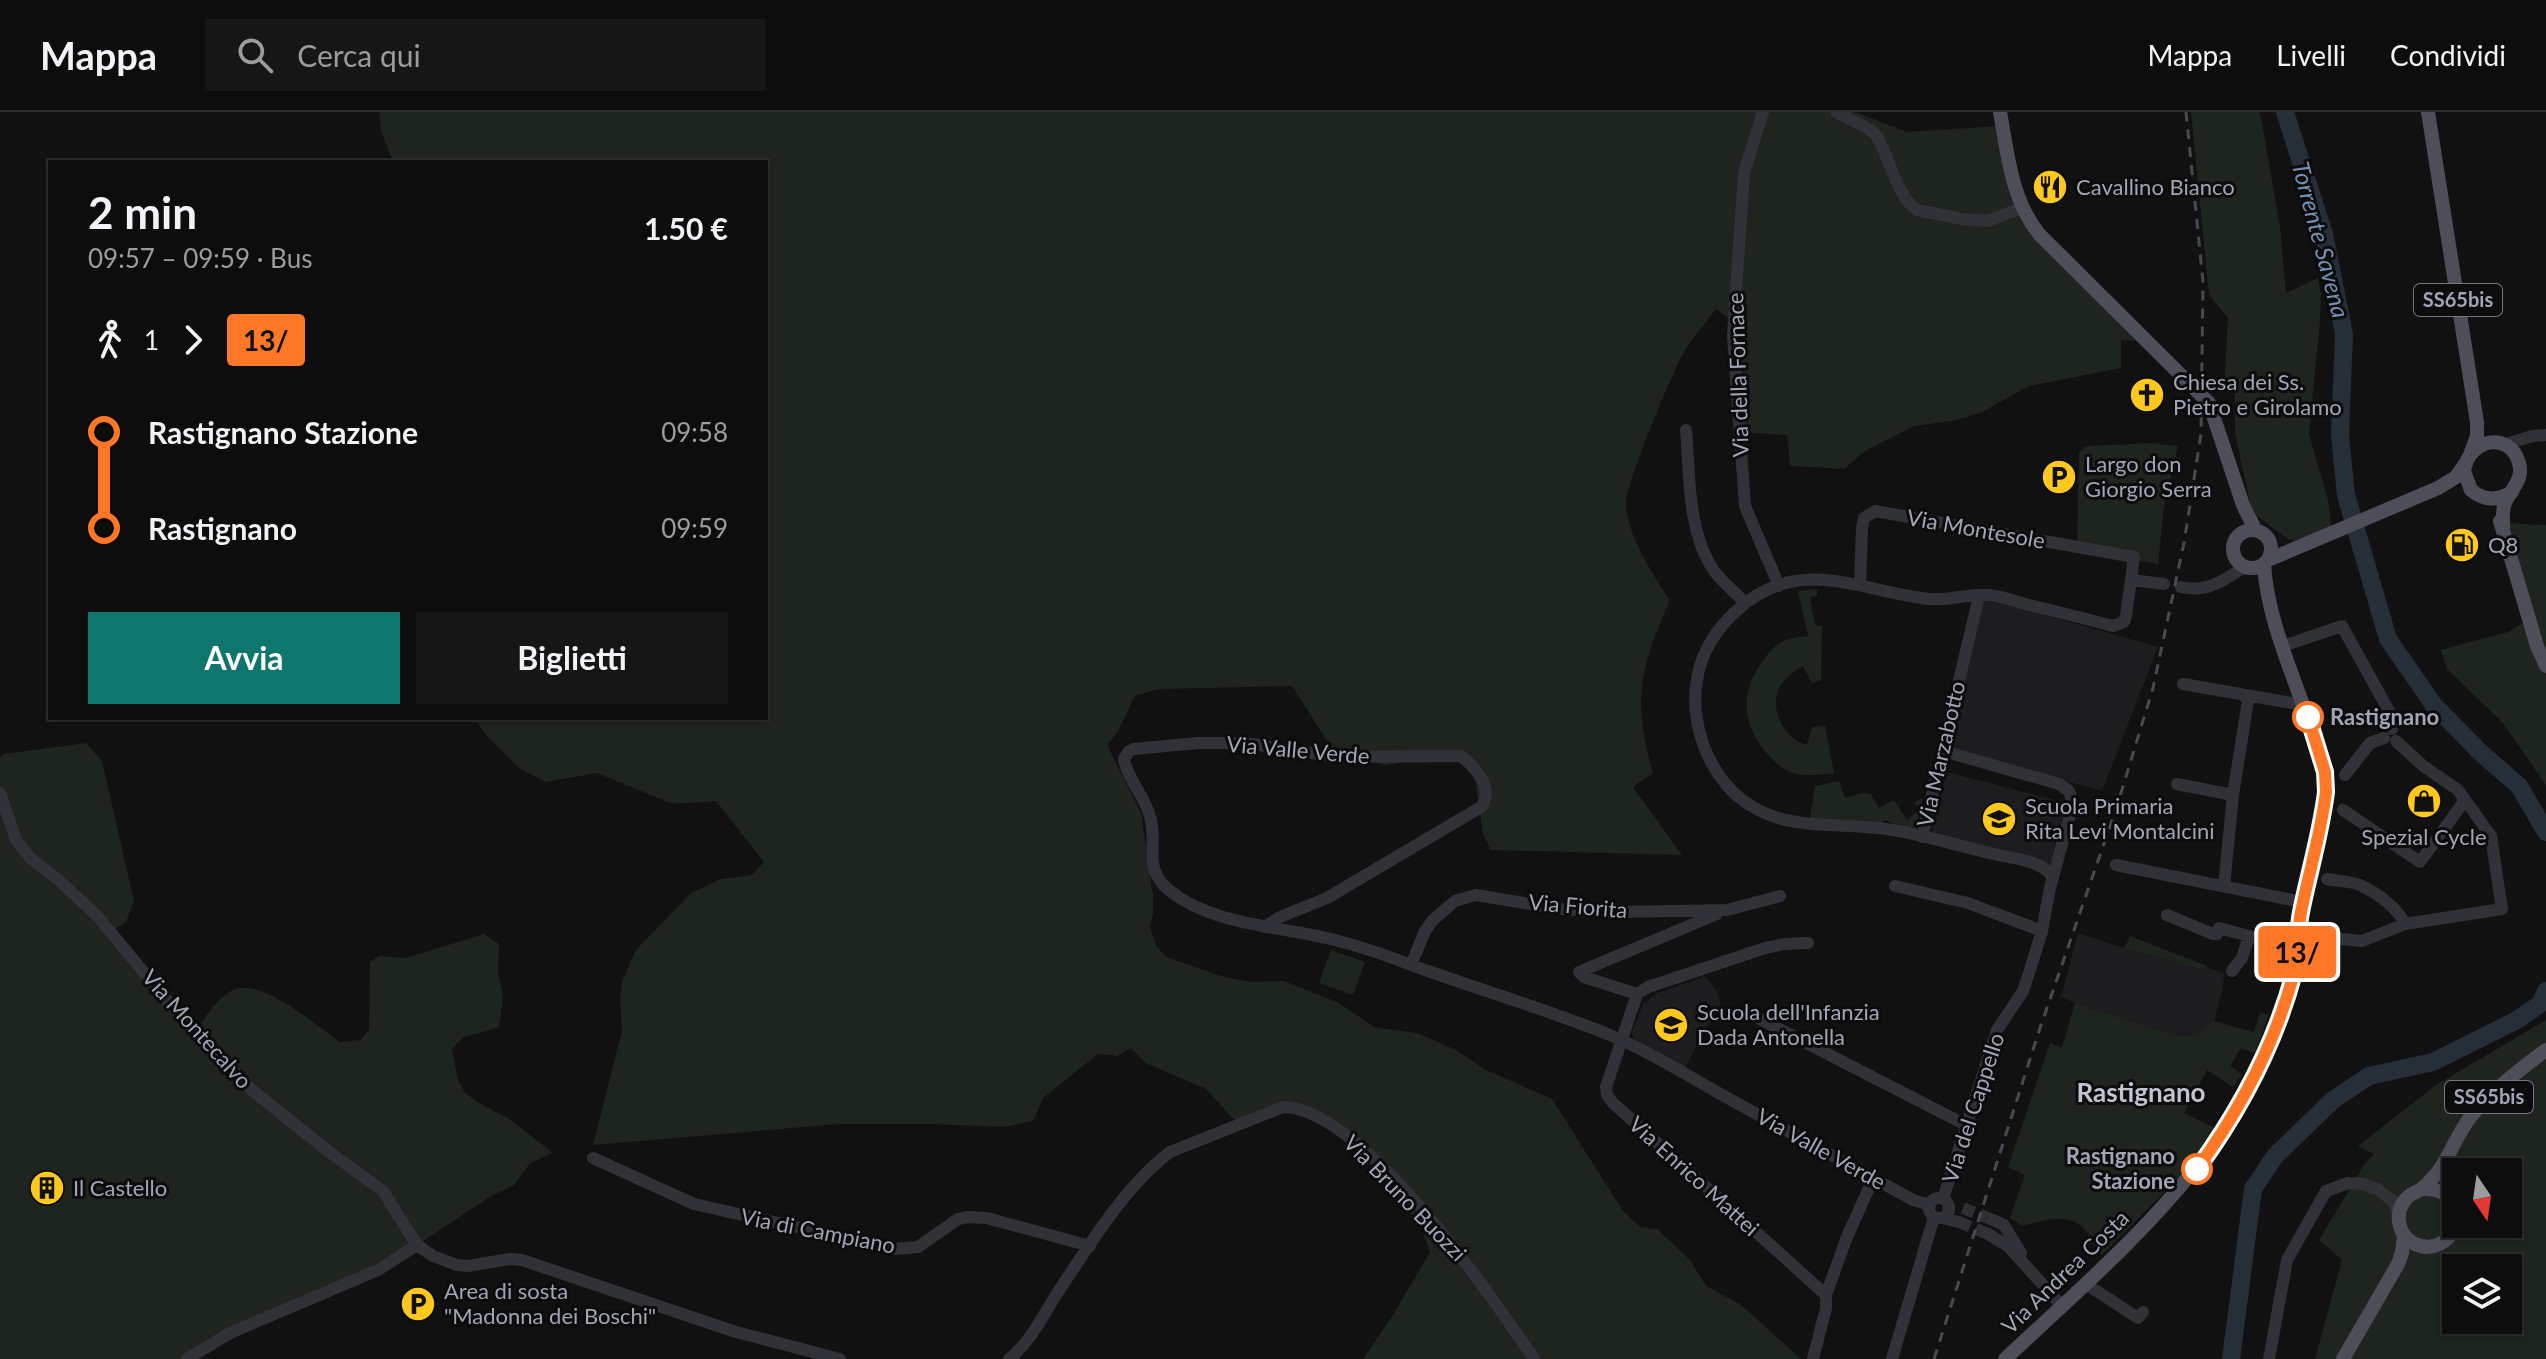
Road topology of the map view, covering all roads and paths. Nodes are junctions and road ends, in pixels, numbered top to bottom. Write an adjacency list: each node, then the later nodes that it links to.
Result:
1 (1763, 112): 23 (street, Via della Fornace)
2 (1836, 112): 5 (street)
3 (2000, 112): 5 (main road)
4 (2428, 112): 6 (main road, SS65bis)
5 (2021, 208): 16 (main road)
6 (2477, 422): 9 (main road); 10 (main road, SS65bis)
7 (1686, 430): 26 (street)
8 (2544, 436): 9 (street); 11 (street)
9 (2499, 444): 10 (main road); 11 (main road)
10 (2468, 458): 12 (main road); 14 (main road, SS65bis)
11 (2518, 459): 13 (main road)
12 (2438, 488): 14 (main road); 18 (main road)
13 (2512, 492): 14 (main road); 15 (main road)
14 (2477, 494): 15 (main road)
15 (2503, 527): 28 (main road)
16 (2248, 531): 17 (main road); 19 (main road)
17 (2268, 539): 18 (main road); 19 (main road)
18 (2299, 548): 19 (main road)
19 (2256, 565): 24 (street); 27 (main road, Via Andrea Costa)
20 (2131, 580): 21 (street); 22 (street, Via Montesole); 25 (street, Via Marzabotto)
21 (2164, 584)
22 (1860, 585): 23 (street, Via Marzabotto); 25 (street, Via Marzabotto)
23 (1779, 586): 26 (street, Via Marzabotto)
24 (2181, 587)
25 (1979, 596): 33 (street, Via Marzabotto)
26 (1745, 603): 40 (street, Via Marzabotto)
27 (2283, 646): 31 (main road, Via Andrea Costa); 32 (street)
28 (2546, 666)
29 (2183, 684): 30 (street)
30 (2242, 694): 31 (street); 37 (street)
31 (2303, 705): 34 (main road, Via Andrea Costa)
32 (2391, 736): 34 (street); 38 (street)
33 (1943, 751): 40 (street, Via Marzabotto); 42 (street, Via del Cappello)
34 (2336, 777): 39 (main road, Via Andrea Costa)
35 (2177, 784): 37 (street)
36 (0, 793): 79 (street, Via Montecalvo)
37 (2233, 795): 45 (street)
38 (2465, 800): 39 (street); 50 (street)
39 (2334, 808): 43 (main road, Via Andrea Costa)
40 (1922, 837): 42 (street)
41 (2116, 865): 45 (street)
42 (2053, 877): 52 (street, Via del Cappello)
43 (2319, 877): 47 (main road, Via Andrea Costa); 50 (street)
44 (1895, 886): 52 (street)
45 (2224, 886): 47 (street)
46 (1780, 896): 48 (street, Via Fiorita)
47 (2303, 902): 54 (main road, Via Andrea Costa)
48 (1727, 910): 56 (street, Via Fiorita); 58 (street)
49 (2167, 915): 53 (street)
50 (2405, 924): 54 (street)
51 (1264, 927): 51 (street, Via Valle Verde); 56 (street, Via Valle Verde)
52 (2042, 931): 62 (street, Via del Cappello)
53 (2255, 937): 54 (street); 57 (street)
54 (2298, 942): 84 (main road, Via Andrea Costa)
55 (1808, 943): 58 (street)
56 (1411, 965): 60 (street, Via Valle Verde)
57 (2232, 971)
58 (1637, 994): 60 (street)
59 (1750, 1014): 62 (street)
60 (1623, 1041): 66 (street, Via Valle Verde); 85 (street, Via Enrico Mattei)
61 (2546, 1050): 64 (main road, SS65bis)
62 (1966, 1125): 70 (street, Via del Cappello)
63 (593, 1158): 80 (street, Via di Campiano)
64 (2448, 1158)
65 (2442, 1164): 67 (main road, SS65bis)
66 (1873, 1179): 72 (street, Via Valle Verde); 85 (street)
67 (2417, 1191): 68 (main road); 69 (street); 73 (main road)
68 (2442, 1192)
69 (2388, 1195): 73 (street); 95 (street)
70 (1946, 1202): 71 (street); 72 (street)
71 (1963, 1208)
72 (1935, 1213): 75 (street, Via Valle Verde); 93 (street)
73 (2399, 1216): 77 (main road)
74 (1993, 1220): 82 (street)
75 (1959, 1222)
76 (1988, 1234): 82 (street)
77 (2404, 1235): 81 (main road); 83 (main road)
78 (2450, 1238): 81 (main road)
79 (417, 1245): 88 (street); 89 (street)
80 (1090, 1246): 90 (street, Via Bruno Buozzi); 91 (street, Via Bruno Buozzi)
81 (2426, 1247): 83 (main road)
82 (2026, 1263): 86 (street)
83 (2398, 1264): 96 (main road)
84 (2086, 1284): 86 (main road, Via Andrea Costa); 87 (street)
85 (1826, 1295): 92 (street)
86 (2062, 1306): 94 (main road, Via Andrea Costa)
87 (2143, 1312)
88 (187, 1359)
89 (840, 1359)
90 (1009, 1359)
91 (1534, 1359)
92 (1813, 1359)
93 (1892, 1359)
94 (2005, 1359)
95 (2269, 1359)
96 (2343, 1359)

